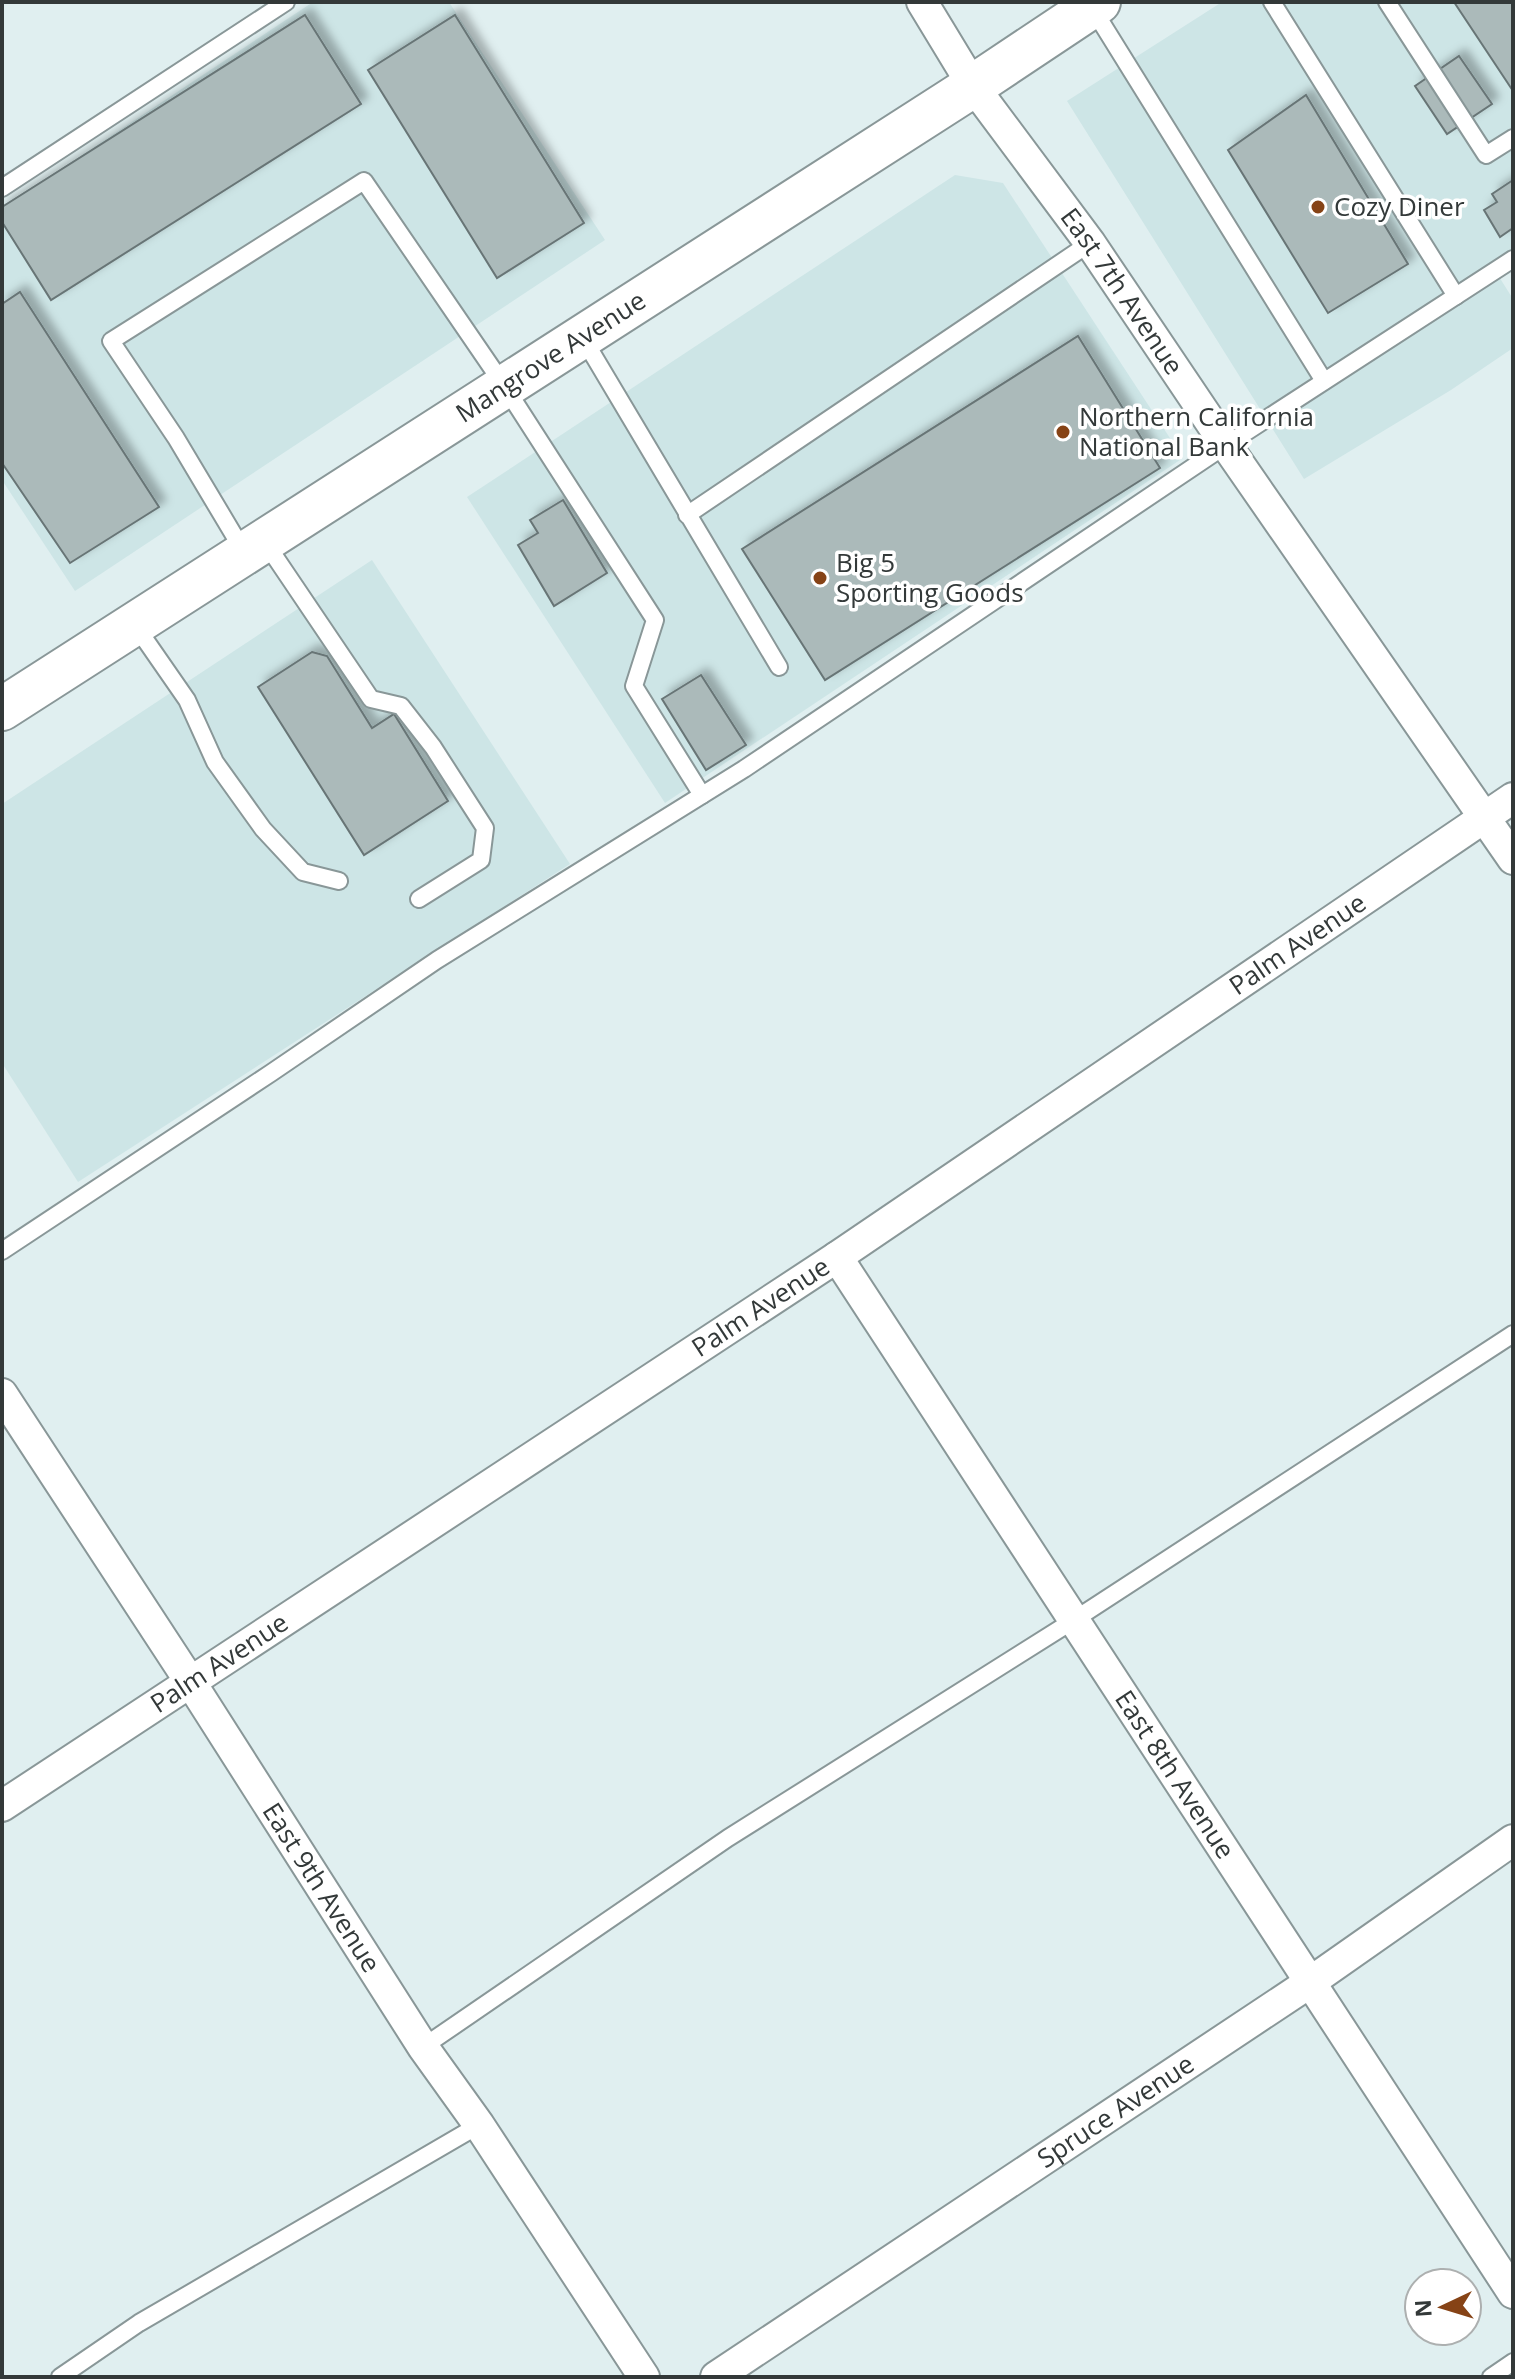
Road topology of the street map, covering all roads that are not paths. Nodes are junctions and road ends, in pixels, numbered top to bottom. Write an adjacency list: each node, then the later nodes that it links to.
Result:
1 (286, 2): 8 (lane)
2 (922, 2): 6 (street, East 7th Avenue)
3 (1272, 2): 11 (lane)
4 (1387, 2): 7 (lane)
5 (1081, 10): 6 (street, Mangrove Avenue); 13 (lane)
6 (973, 86): 9 (street, East 7th Avenue); 12 (street, Mangrove Avenue)
7 (1513, 138)
8 (2, 188)
9 (1090, 243): 15 (street, East 7th Avenue); 16 (lane)
10 (1513, 259): 11 (lane)
11 (1456, 296): 13 (lane)
12 (582, 336): 14 (street, Mangrove Avenue); 16 (lane)
13 (1324, 381): 15 (lane)
14 (505, 387): 17 (street, Mangrove Avenue); 17 (lane); 21 (lane)
15 (1226, 445): 21 (lane); 23 (street, East 7th Avenue)
16 (687, 515): 19 (lane)
17 (255, 547): 18 (street, Mangrove Avenue); 26 (lane)
18 (135, 624): 20 (street, Mangrove Avenue); 25 (lane)
19 (779, 667)
20 (2, 709)
21 (702, 795): 27 (lane)
22 (1513, 798): 23 (street, Palm Avenue)
23 (1485, 816): 24 (street, East 7th Avenue); 28 (street, Palm Avenue)
24 (1513, 859)
25 (339, 881)
26 (419, 899)
27 (2, 1251)
28 (837, 1257): 31 (street, East 8th Avenue); 32 (street, Palm Avenue)
29 (1513, 1334): 31 (lane)
30 (2, 1394): 32 (street, East 9th Avenue)
31 (1074, 1620): 35 (street, East 8th Avenue); 36 (lane)
32 (191, 1683): 33 (street, Palm Avenue); 36 (street, East 9th Avenue)
33 (2, 1806)
34 (1513, 1840): 35 (street, Spruce Avenue)
35 (1309, 1983): 38 (street, East 8th Avenue); 42 (street, Spruce Avenue)
36 (423, 2047): 37 (street, East 9th Avenue)
37 (479, 2125): 40 (lane); 41 (street, East 9th Avenue)
38 (1513, 2293)
39 (1513, 2362): 43 (lane)
40 (60, 2377)
41 (644, 2377)
42 (716, 2377)
43 (1491, 2377)

